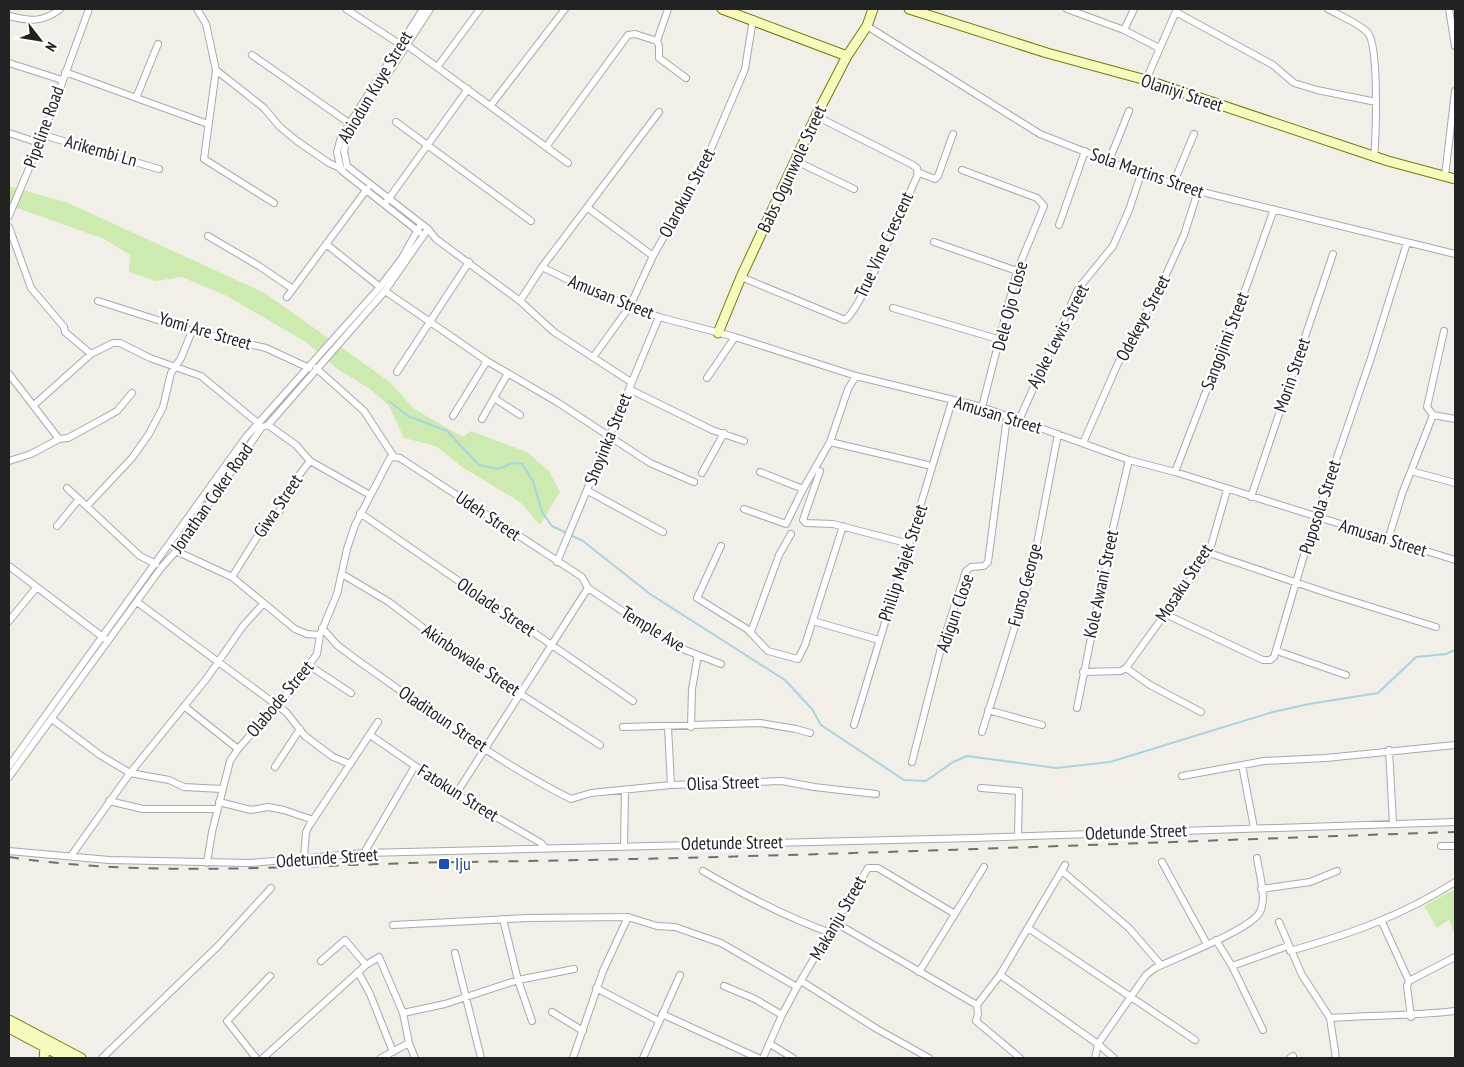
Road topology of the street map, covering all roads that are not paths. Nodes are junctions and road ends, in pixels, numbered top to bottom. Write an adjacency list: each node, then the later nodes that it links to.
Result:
1 (60, 9): 18 (street)
2 (89, 9): 32 (street, Pipeline Road)
3 (197, 9): 31 (street)
4 (346, 9): 24 (street)
5 (423, 9): 24 (street, Abiodun Kuye Street)
6 (430, 9): 24 (street, Abiodun Kuye Street)
7 (480, 9): 30 (street)
8 (565, 9): 40 (street)
9 (668, 9): 22 (street)
10 (722, 9): 19 (street)
11 (873, 9): 20 (street, Babs Ogunwole Street)
12 (909, 9): 35 (street, Olaniyi Street)
13 (1067, 9): 21 (street)
14 (1134, 9): 21 (street)
15 (1328, 9): 39 (street)
16 (1449, 9): 25 (street)
17 (1177, 10): 26 (street); 39 (street)
18 (9, 16)
19 (753, 19): 28 (street); 87 (street, Olarokun Street)
20 (866, 26): 28 (street, Babs Ogunwole Street); 54 (street, Sola Martins Street)
21 (1124, 30): 26 (street)
22 (656, 42): 33 (street); 53 (street)
23 (158, 44): 38 (street)
24 (404, 44): 30 (street); 45 (street, Abiodun Kuye Street); 59 (street, Abiodun Kuye Street)
25 (1455, 46)
26 (1159, 48): 35 (street)
27 (252, 55): 45 (street)
28 (847, 56): 43 (street, Babs Ogunwole Street)
29 (9, 63): 34 (street)
30 (438, 66): 36 (street)
31 (216, 70): 46 (street); 61 (street)
32 (65, 72): 34 (street, Pipeline Road); 38 (street)
33 (686, 78)
34 (62, 80): 50 (street, Pipeline Road)
35 (1146, 80): 55 (street, Olaniyi Street)
36 (468, 89): 40 (street); 52 (street)
37 (1455, 91): 65 (street)
38 (136, 98): 46 (street)
39 (1376, 102): 55 (street)
40 (491, 105): 53 (street)
41 (1129, 111): 57 (street)
42 (659, 112): 73 (street)
43 (816, 116): 56 (street, Babs Ogunwole Street); 63 (street, True Vine Crescent)
44 (396, 122): 52 (street)
45 (349, 123): 61 (street, Abiodun Kuye Street)
46 (208, 124): 72 (street)
47 (9, 133): 51 (street)
48 (953, 134): 63 (street)
49 (1194, 134): 67 (street)
50 (42, 135): 51 (street, Pipeline Road); 60 (street, Arikembi Ln)
51 (39, 142): 75 (street, Pipeline Road)
52 (428, 146): 71 (street); 76 (street)
53 (546, 147): 58 (street)
54 (1084, 151): 57 (street, Sola Martins Street); 77 (street)
55 (1374, 157): 65 (street, Olaniyi Street)
56 (796, 161): 69 (street); 91 (street, Babs Ogunwole Street)
57 (1109, 161): 64 (street, Sola Martins Street)
58 (568, 163)
59 (348, 166): 61 (street); 68 (street, Abiodun Kuye Street)
60 (159, 169)
61 (341, 170): 68 (street, Abiodun Kuye Street)
62 (962, 170): 90 (street, Dele Ojo Close)
63 (917, 172): 91 (street, True Vine Crescent)
64 (1141, 174): 67 (street, Sola Martins Street); 127 (street, Ajoke Lewis Street)
65 (1445, 176): 66 (street, Olaniyi Street)
66 (1455, 179)
67 (1173, 184): 70 (street, Sola Martins Street)
68 (368, 188): 71 (street, Abiodun Kuye Street); 84 (street)
69 (854, 189)
70 (1198, 191): 74 (street, Sola Martins Street); 137 (street, Odekeye Street)
71 (386, 202): 79 (street, Abiodun Kuye Street)
72 (274, 204)
73 (588, 208): 87 (street); 89 (street)
74 (1274, 209): 83 (street, Sola Martins Street); 146 (street, Sangojimi Street)
75 (9, 216)
76 (530, 221)
77 (1059, 225)
78 (9, 227): 106 (street)
79 (419, 227): 80 (street, Abiodun Kuye Street); 93 (street, Jonathan Coker Road)
80 (426, 232): 88 (street, Abiodun Kuye Street); 93 (street, Jonathan Coker Road)
81 (208, 236): 92 (street)
82 (934, 242): 90 (street)
83 (1407, 243): 86 (street, Sola Martins Street); 160 (street, Puposola Street)
84 (326, 244): 92 (street); 93 (street)
85 (1333, 254): 155 (street, Morin Street)
86 (1455, 254)
87 (653, 256): 97 (street, Olarokun Street)
88 (469, 262): 96 (street, Abiodun Kuye Street); 100 (street)
89 (542, 267): 96 (street); 97 (street, Amusan Street)
90 (1017, 271): 105 (street, Dele Ojo Close)
91 (741, 277): 103 (street, Babs Ogunwole Street)
92 (293, 289): 94 (street)
93 (382, 289): 100 (street); 110 (street, Jonathan Coker Road)
94 (287, 297)
95 (98, 301): 101 (street, Yomi Are Street)
96 (520, 301): 107 (street, Abiodun Kuye Street)
97 (630, 306): 99 (street, Amusan Street); 107 (street, Olarokun Street)
98 (893, 308): 105 (street)
99 (659, 317): 103 (street, Amusan Street); 116 (street, Shoyinka Street)
100 (429, 321): 108 (street); 111 (street)
101 (192, 330): 109 (street); 110 (street, Yomi Are Street)
102 (1444, 331): 123 (street)
103 (718, 333): 104 (street, Amusan Street)
104 (734, 337): 114 (street, Amusan Street); 115 (street)
105 (1001, 340): 121 (street, Dele Ojo Close)
106 (91, 354): 109 (street); 120 (street)
107 (594, 356): 116 (street, Abiodun Kuye Street)
108 (487, 361): 112 (street); 124 (street)
109 (176, 366): 129 (street); 157 (street)
110 (312, 368): 129 (street, Jonathan Coker Road); 130 (street, Jonathan Coker Road); 138 (street, Yomi Are Street)
111 (397, 372)
112 (508, 373): 118 (street); 133 (street)
113 (9, 374): 120 (street)
114 (856, 376): 119 (street, Amusan Street); 136 (street)
115 (706, 378)
116 (630, 385): 131 (street, Abiodun Kuye Street); 133 (street, Shoyinka Street)
117 (132, 393): 134 (street)
118 (494, 398): 122 (street); 126 (street)
119 (952, 400): 121 (street, Amusan Street); 142 (street, Phillip Majek Street)
120 (34, 405): 134 (street)
121 (982, 407): 125 (street, Amusan Street)
122 (520, 415)
123 (1433, 415): 128 (street); 144 (street)
124 (453, 416)
125 (1007, 417): 127 (street, Amusan Street); 222 (street, Adigun Close)
126 (482, 419)
127 (1019, 420): 132 (street, Amusan Street)
128 (1455, 420)
129 (258, 422): 172 (street, Jonathan Coker Road)
130 (268, 424): 141 (street); 168 (street, Jonathan Coker Road)
131 (724, 433): 135 (street, Abiodun Kuye Street); 147 (street)
132 (1058, 434): 137 (street, Amusan Street); 204 (street, Funso George)
133 (609, 436): 148 (street); 153 (street, Shoyinka Street)
134 (59, 439): 140 (street)
135 (744, 441)
136 (830, 442): 142 (street); 151 (street)
137 (1083, 443): 139 (street, Amusan Street)
138 (394, 457): 154 (street, Olabode Street); 171 (street, Udeh Street)
139 (1129, 460): 146 (street, Amusan Street); 196 (street, Kole Awani Street)
140 (9, 461)
141 (310, 461): 154 (street); 175 (street, Giwa Street)
142 (932, 466): 166 (street, Phillip Majek Street)
143 (820, 471): 162 (street)
144 (1411, 471): 149 (street); 165 (street)
145 (760, 472): 151 (street)
146 (1175, 472): 152 (street, Amusan Street)
147 (702, 473)
148 (694, 482)
149 (1455, 483)
150 (67, 488): 156 (street)
151 (803, 488): 158 (street)
152 (1227, 490): 155 (street, Amusan Street); 169 (street, Mosaku Street)
153 (588, 491): 163 (street); 171 (street, Shoyinka Street)
154 (370, 495): 159 (street, Olabode Street)
155 (1251, 496): 160 (street, Amusan Street)
156 (79, 499): 157 (street); 161 (street)
157 (87, 506): 172 (street)
158 (744, 509)
159 (360, 513): 174 (street, Olabode Street); 189 (street, Ololade Street)
160 (1316, 518): 165 (street, Amusan Street); 176 (street, Puposola Street)
161 (57, 526)
162 (843, 526): 166 (street); 183 (street)
163 (663, 532)
164 (790, 534): 186 (street)
165 (1388, 540): 170 (street, Amusan Street)
166 (910, 544): 188 (street, Phillip Majek Street)
167 (721, 546): 186 (street)
168 (176, 551): 175 (street); 179 (street, Jonathan Coker Road)
169 (1209, 553): 176 (street); 181 (street, Mosaku Street)
170 (1455, 560)
171 (557, 562): 178 (street, Udeh Street)
172 (156, 564): 187 (street, Jonathan Coker Road)
173 (9, 566): 177 (street)
174 (342, 574): 185 (street, Olabode Street); 199 (street, Akinbowale Street)
175 (232, 577): 180 (street)
176 (1297, 584): 184 (street); 190 (street, Puposola Street)
177 (36, 588): 182 (street); 187 (street)
178 (588, 588): 189 (street); 191 (street, Temple Ave)
179 (137, 602): 192 (street); 206 (street, Jonathan Coker Road)
180 (263, 604): 185 (street); 192 (street)
181 (1165, 614): 190 (street); 195 (street, Mosaku Street)
182 (9, 621)
183 (813, 622): 186 (street); 188 (street)
184 (1436, 627)
185 (321, 631): 194 (street, Olabode Street); 220 (street, Oladitoun Street)
186 (751, 632)
187 (104, 638): 225 (street, Jonathan Coker Road)
188 (878, 640): 208 (street, Phillip Majek Street)
189 (550, 644): 199 (street); 200 (street, Ololade Street)
190 (1277, 651): 197 (street)
191 (698, 654): 193 (street, Temple Ave); 212 (street)
192 (219, 661): 201 (street); 202 (street)
193 (721, 664)
194 (310, 666): 198 (street); 201 (street, Olabode Street)
195 (1126, 668): 196 (street); 205 (street)
196 (1083, 672): 203 (street, Kole Awani Street)
197 (1346, 675)
198 (351, 693)
199 (519, 693): 217 (street, Akinbowale Street); 220 (street)
200 (633, 701)
201 (277, 705): 213 (street); 219 (street, Olabode Street)
202 (184, 706): 219 (street); 228 (street)
203 (1077, 708)
204 (988, 710): 209 (street); 214 (street, Funso George)
205 (1201, 712)
206 (52, 719): 228 (street); 230 (street, Jonathan Coker Road)
207 (378, 722): 216 (street)
208 (854, 725)
209 (1042, 725)
210 (623, 727): 211 (street)
211 (668, 727): 212 (street); 231 (street)
212 (691, 727): 215 (street)
213 (300, 730): 223 (street); 227 (street)
214 (982, 732)
215 (810, 733)
216 (370, 735): 223 (street); 226 (street, Fatokun Street)
217 (600, 745)
218 (1455, 745): 221 (street)
219 (238, 749): 233 (street, Olabode Street)
220 (486, 749): 235 (street); 237 (street, Oladitoun Street)
221 (1389, 750): 224 (street); 242 (street)
222 (912, 762)
223 (350, 764): 240 (street)
224 (1242, 765): 229 (street); 243 (street)
225 (9, 766)
226 (415, 766): 235 (street, Fatokun Street); 250 (street)
227 (275, 767)
228 (130, 772): 233 (street); 238 (street)
229 (1182, 776)
230 (9, 777)
231 (671, 785): 234 (street, Olisa Street); 236 (street, Olisa Street)
232 (981, 788): 244 (street)
233 (222, 789): 239 (street, Olabode Street)
234 (625, 790): 237 (street, Olisa Street); 247 (street)
235 (456, 794): 248 (street, Fatokun Street)
236 (876, 794)
237 (571, 799)
238 (109, 801): 239 (street); 251 (street)
239 (218, 805): 240 (street); 255 (street, Olabode Street)
240 (313, 820): 252 (street)
241 (1455, 822): 242 (street, Odetunde Street)
242 (1393, 823): 243 (street, Odetunde Street)
243 (1254, 828): 244 (street, Odetunde Street)
244 (1018, 835): 247 (street, Odetunde Street)
245 (1441, 846): 246 (street)
246 (1455, 846)
247 (624, 847): 248 (street, Odetunde Street)
248 (546, 849): 250 (street, Odetunde Street)
249 (9, 851): 251 (street, Odetunde Street)
250 (364, 854): 252 (street, Odetunde Street)
251 (70, 856): 255 (street, Odetunde Street)
252 (304, 858): 255 (street, Odetunde Street)
253 (1257, 858): 263 (street)
254 (1162, 862): 274 (street)
255 (207, 863)
256 (1066, 865): 260 (street)
257 (984, 867): 264 (street)
258 (703, 871): 272 (street)
259 (1337, 871): 263 (street)
260 (1062, 872): 271 (street); 280 (street)
261 (1455, 882): 268 (street)
262 (270, 888): 318 (street)
263 (1261, 889): 273 (street)
264 (955, 914): 269 (street, Makanju Street); 284 (street)
265 (628, 917): 266 (street); 290 (street); 292 (street)
266 (504, 919): 270 (street); 288 (street)
267 (1279, 922): 275 (street)
268 (1382, 922): 275 (street); 289 (street)
269 (836, 923): 272 (street, Makanju Street); 284 (street)
270 (394, 925)
271 (1028, 928): 286 (street); 293 (street)
272 (831, 933): 290 (street, Makanju Street)
273 (1216, 940): 274 (street); 281 (street)
274 (1207, 944): 280 (street)
275 (1289, 948): 281 (street); 302 (street)
276 (455, 953): 294 (street)
277 (1455, 957): 289 (street)
278 (322, 961): 279 (street)
279 (366, 965): 283 (street); 298 (street)
280 (1161, 965): 293 (street)
281 (1232, 966): 307 (street)
282 (574, 969): 288 (street)
283 (358, 972): 314 (street); 320 (street)
284 (919, 972): 295 (street)
285 (680, 975): 299 (street)
286 (1000, 975): 295 (street); 312 (street)
287 (270, 976): 319 (street)
288 (518, 980): 294 (street); 304 (street)
289 (1409, 981): 301 (street)
290 (799, 984): 300 (street, Makanju Street); 329 (street)
291 (724, 986): 300 (street)
292 (596, 988): 305 (street); 308 (street)
293 (1130, 996): 309 (street); 312 (street)
294 (465, 998): 298 (street); 323 (street)
295 (977, 1006): 330 (street)
296 (1455, 1011): 301 (street)
297 (552, 1012): 308 (street)
298 (403, 1013): 310 (street)
299 (662, 1014): 305 (street); 326 (street)
300 (782, 1015): 311 (street, Makanju Street)
301 (1410, 1017): 302 (street)
302 (1330, 1018): 333 (street)
303 (9, 1020): 317 (street)
304 (532, 1021)
305 (659, 1022): 325 (street)
306 (9, 1028): 313 (street)
307 (1263, 1030)
308 (583, 1031): 324 (street)
309 (1195, 1040)
310 (409, 1043): 314 (street); 322 (street)
311 (770, 1044): 327 (street, Makanju Street); 328 (street)
312 (1098, 1044): 331 (street); 332 (street)
313 (45, 1048): 315 (street); 316 (street)
314 (391, 1054): 321 (street)
315 (44, 1058)
316 (64, 1058)
317 (81, 1058)
318 (102, 1058)
319 (256, 1058)
320 (263, 1058)
321 (381, 1058)
322 (414, 1058)
323 (481, 1058)
324 (573, 1058)
325 (643, 1058)
326 (758, 1058)
327 (764, 1058)
328 (793, 1058)
329 (930, 1058)
330 (1020, 1058)
331 (1095, 1058)
332 (1114, 1058)
333 (1336, 1058)

